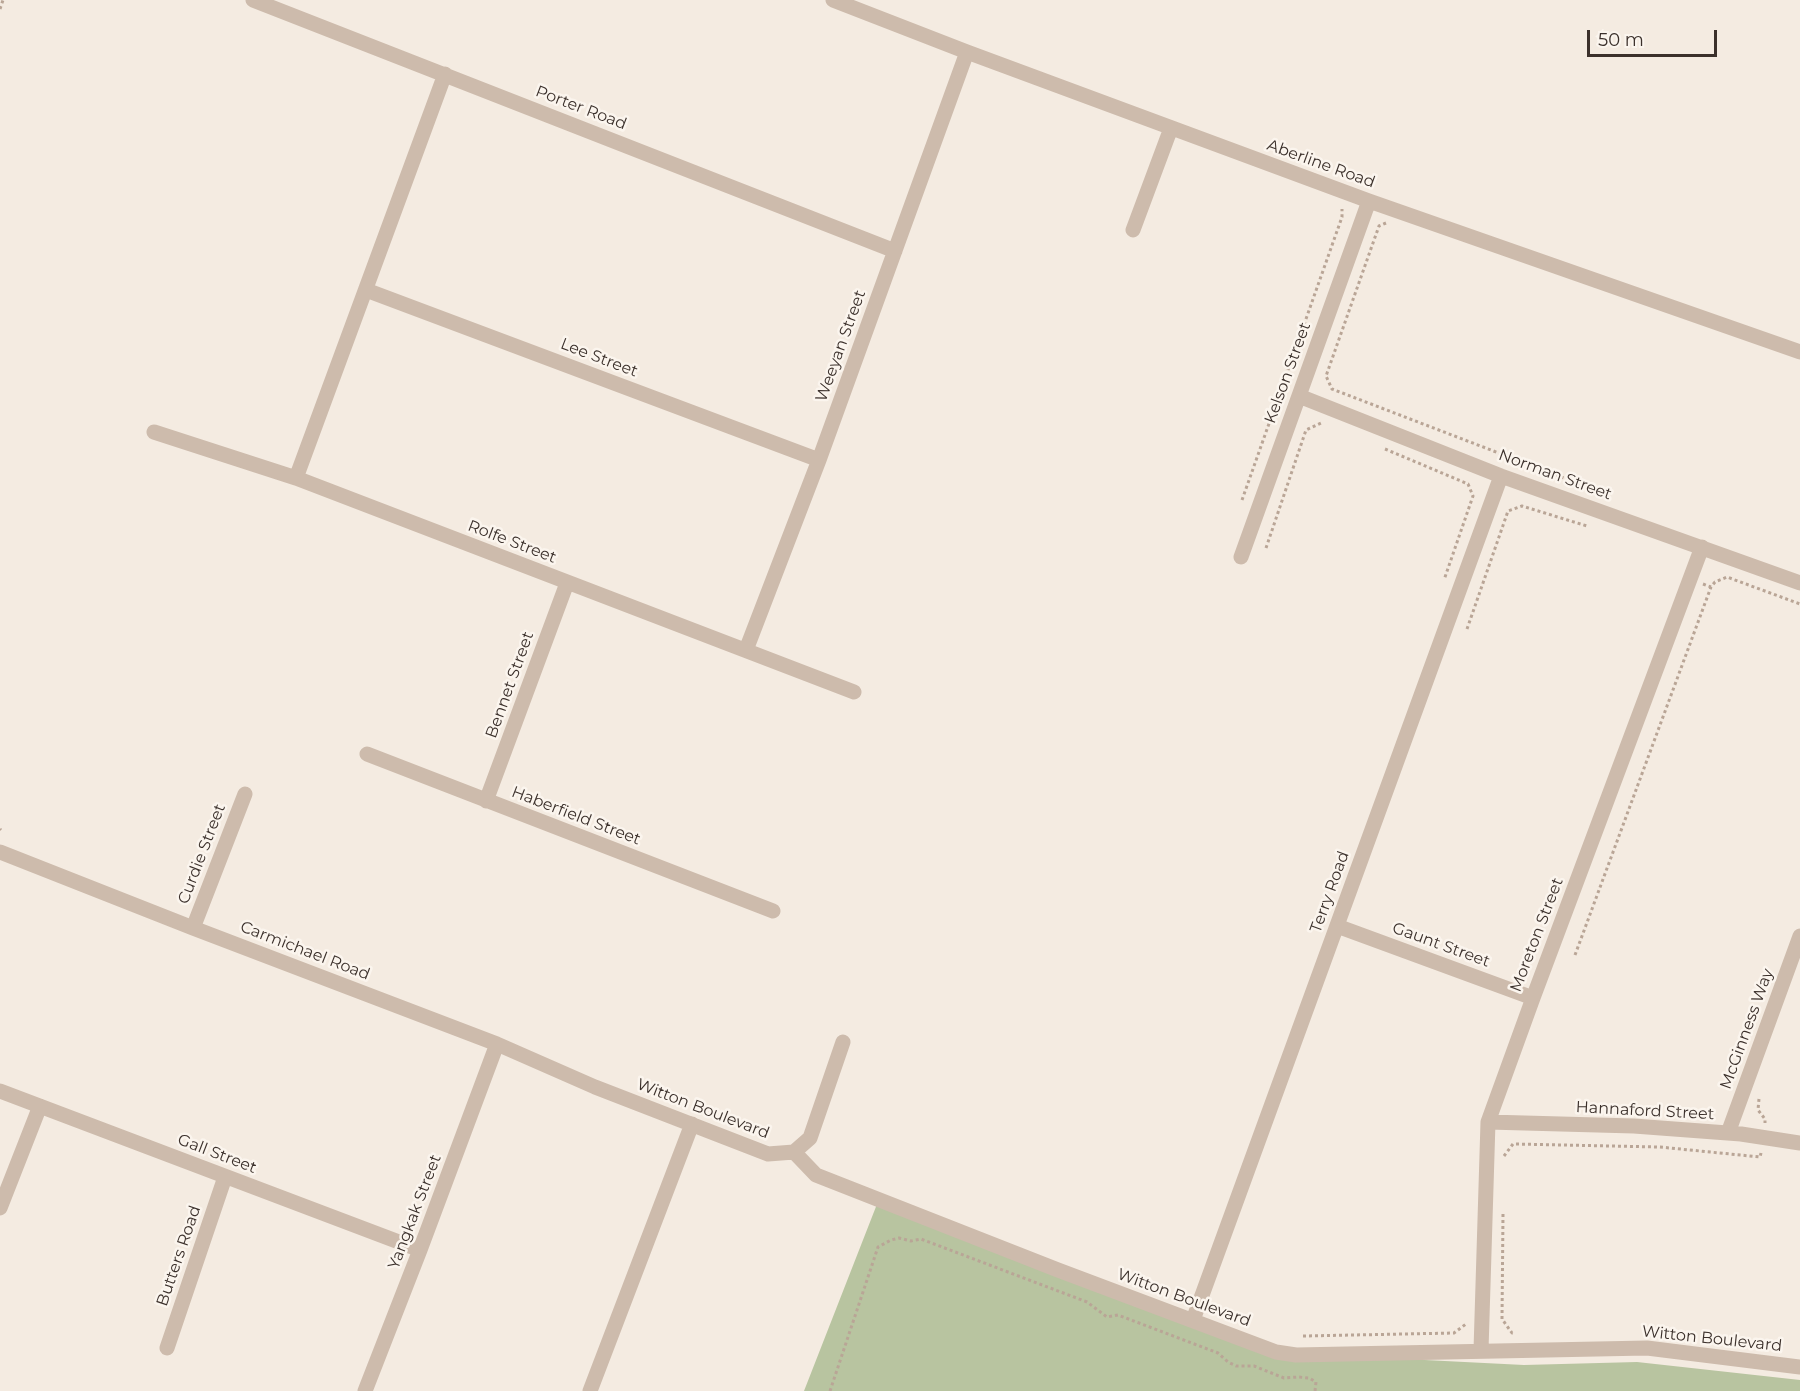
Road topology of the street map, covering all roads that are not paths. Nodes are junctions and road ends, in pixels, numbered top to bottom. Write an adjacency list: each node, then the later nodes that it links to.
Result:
1 (253, 0): 4 (street, Porter Road)
2 (833, 0): 3 (street, Aberline Road)
3 (967, 52): 5 (street, Aberline Road); 8 (street, Weeyan Street)
4 (445, 74): 8 (street, Porter Road); 9 (street)
5 (1171, 128): 6 (street, Aberline Road); 7 (street)
6 (1369, 201): 10 (street, Aberline Road); 11 (street, Kelson Street)
7 (1134, 230)
8 (895, 251): 13 (street, Weeyan Street)
9 (366, 290): 13 (street, Lee Street); 15 (street)
10 (1800, 352)
11 (1299, 396): 14 (street, Norman Street); 17 (street, Kelson Street)
12 (154, 432): 15 (street, Rolfe Street)
13 (819, 460): 20 (street, Weeyan Street)
14 (1501, 476): 16 (street, Norman Street); 27 (street, Terry Road)
15 (296, 478): 18 (street, Rolfe Street)
16 (1702, 547): 19 (street, Norman Street); 30 (street, Moreton Street)
17 (1241, 557)
18 (567, 583): 20 (street, Rolfe Street); 24 (street, Bennet Street)
19 (1800, 583)
20 (746, 650): 21 (street, Rolfe Street)
21 (854, 692)
22 (367, 754): 24 (street, Haberfield Street)
23 (245, 794): 28 (street, Curdie Street)
24 (486, 801): 26 (street, Haberfield Street)
25 (0, 852): 28 (street, Carmichael Road)
26 (773, 911)
27 (1337, 926): 30 (street, Gaunt Street); 44 (street, Terry Road)
28 (193, 928): 32 (street, Carmichael Road)
29 (1800, 936): 38 (street, McGinness Way)
30 (1533, 998): 36 (street, Moreton Street)
31 (843, 1042): 40 (street)
32 (497, 1044): 33 (street, Carmichael Road); 43 (street, Yangkak Street)
33 (595, 1087): 37 (street, Witton Boulevard)
34 (0, 1091): 35 (street, Gall Street)
35 (40, 1106): 41 (street, Gall Street); 42 (street)
36 (1488, 1122): 38 (street, Hannaford Street); 46 (street, Moreton Street)
37 (692, 1124): 40 (street, Witton Boulevard); 49 (street)
38 (1728, 1133): 39 (street, Hannaford Street)
39 (1800, 1143)
40 (794, 1152): 44 (street, Witton Boulevard)
41 (225, 1177): 43 (street, Gall Street); 45 (street, Butters Road)
42 (0, 1208)
43 (420, 1250): 48 (street, Yangkak Street)
44 (1193, 1320): 46 (street, Witton Boulevard)
45 (167, 1348)
46 (1481, 1350): 47 (street, Witton Boulevard)
47 (1800, 1367)
48 (365, 1391)
49 (590, 1391)

